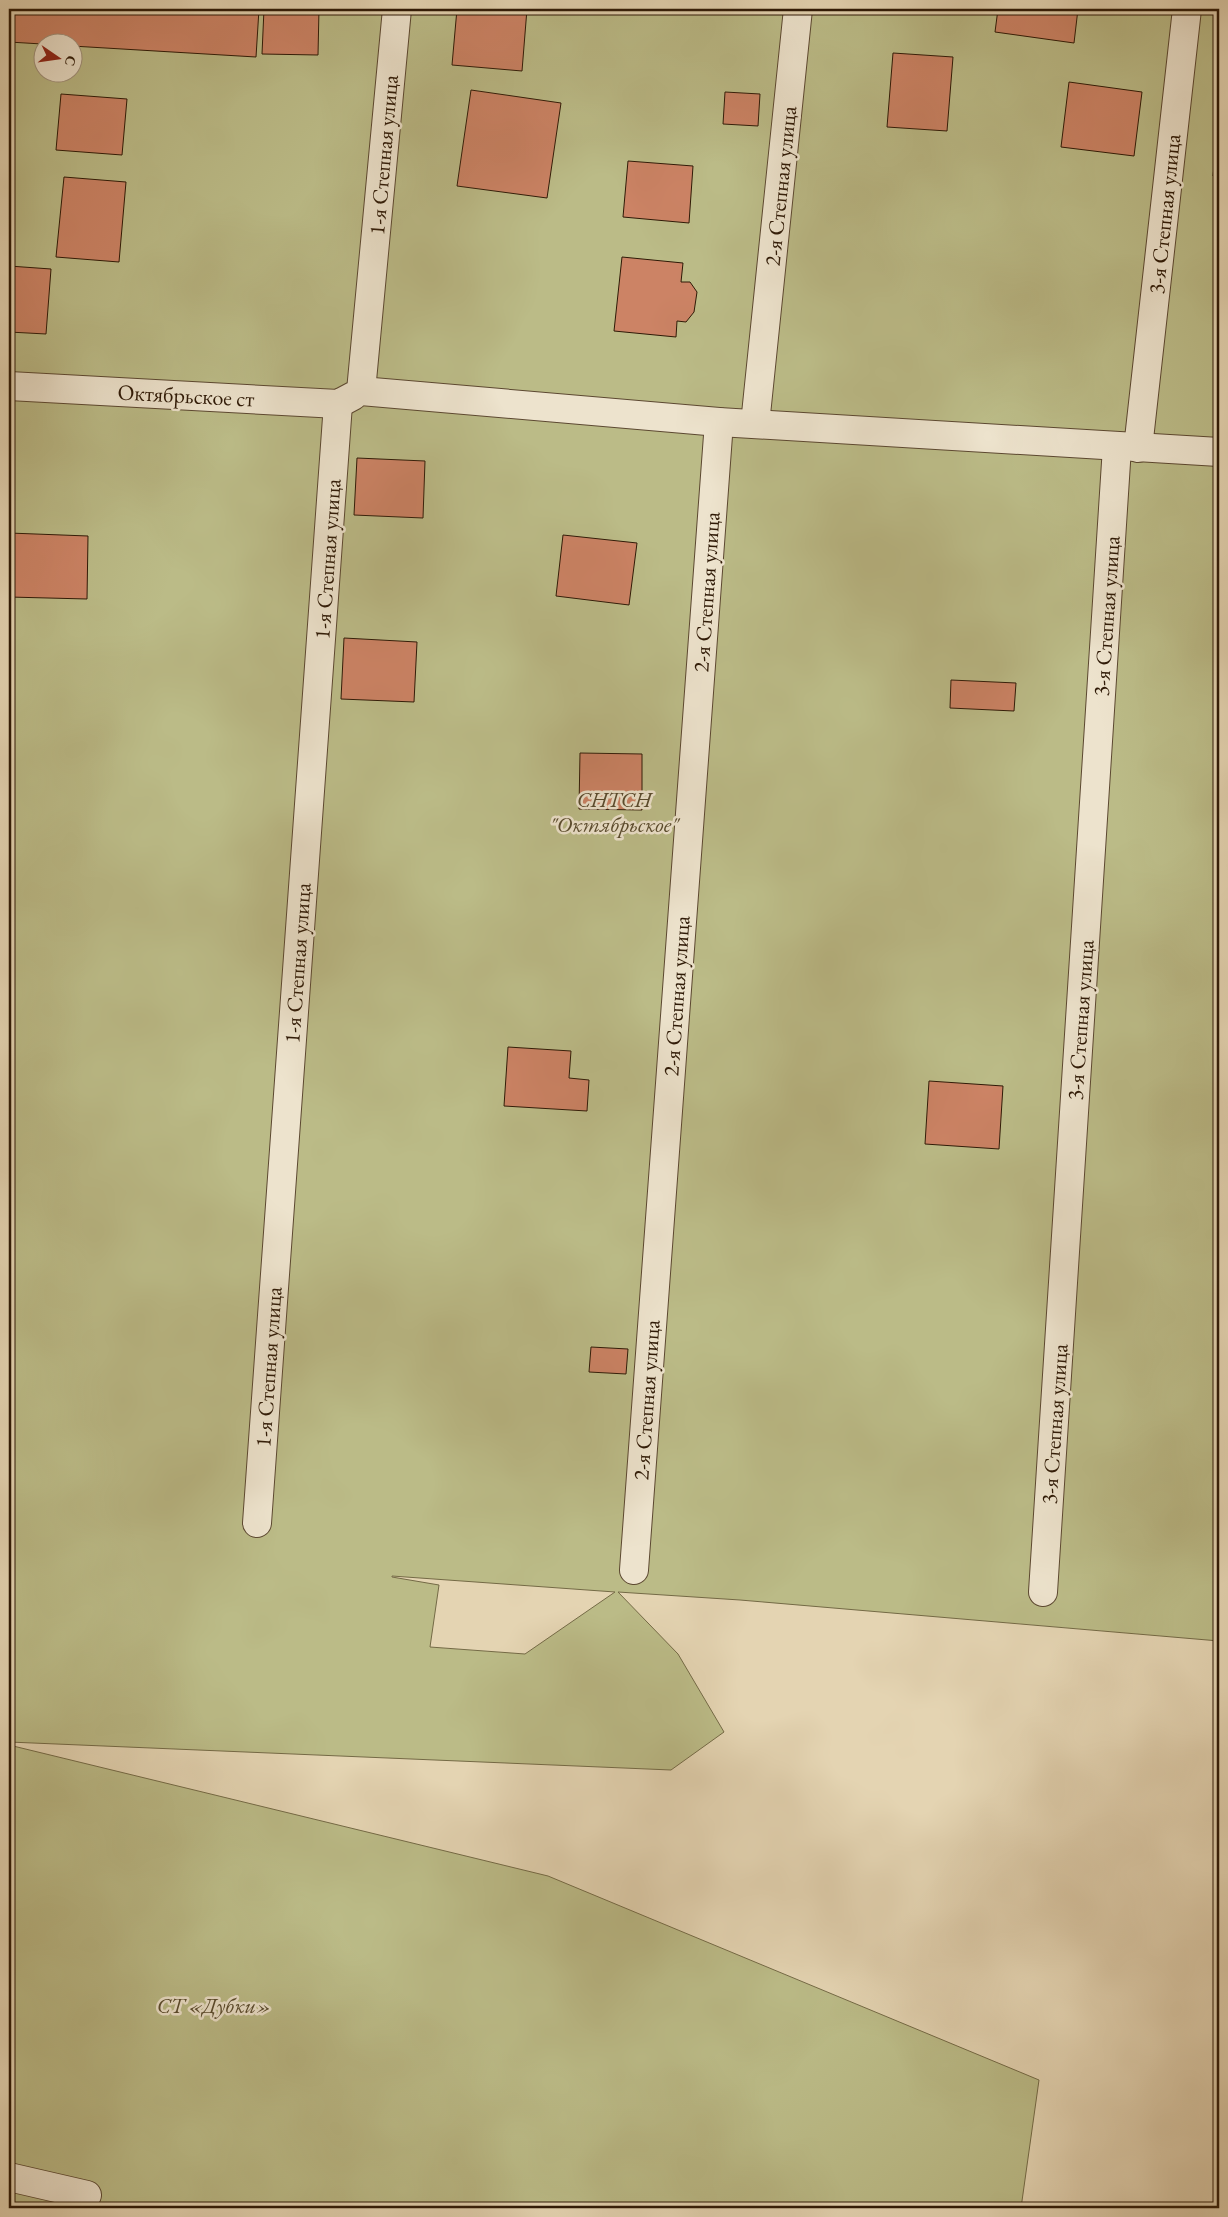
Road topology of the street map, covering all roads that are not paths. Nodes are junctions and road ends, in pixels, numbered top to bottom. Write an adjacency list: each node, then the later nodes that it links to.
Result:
1 (397, 9): 5 (street, 1-я Степная улица)
2 (798, 9): 7 (street, 2-я Степная улица)
3 (1187, 9): 8 (street, 3-я Степная улица)
4 (9, 386): 5 (street, Октябрьское ст)
5 (350, 398): 6 (street, Октябрьское ст); 10 (street, 1-я Степная улица)
6 (719, 422): 7 (street, Октябрьское ст); 11 (street, 2-я Степная улица)
7 (755, 424): 8 (street, Октябрьское ст)
8 (1128, 448): 9 (street, Октябрьское ст); 12 (street, 3-я Степная улица)
9 (1219, 452)
10 (257, 1523)
11 (634, 1570)
12 (1043, 1592)
13 (9, 2177): 14 (street)
14 (87, 2195)

